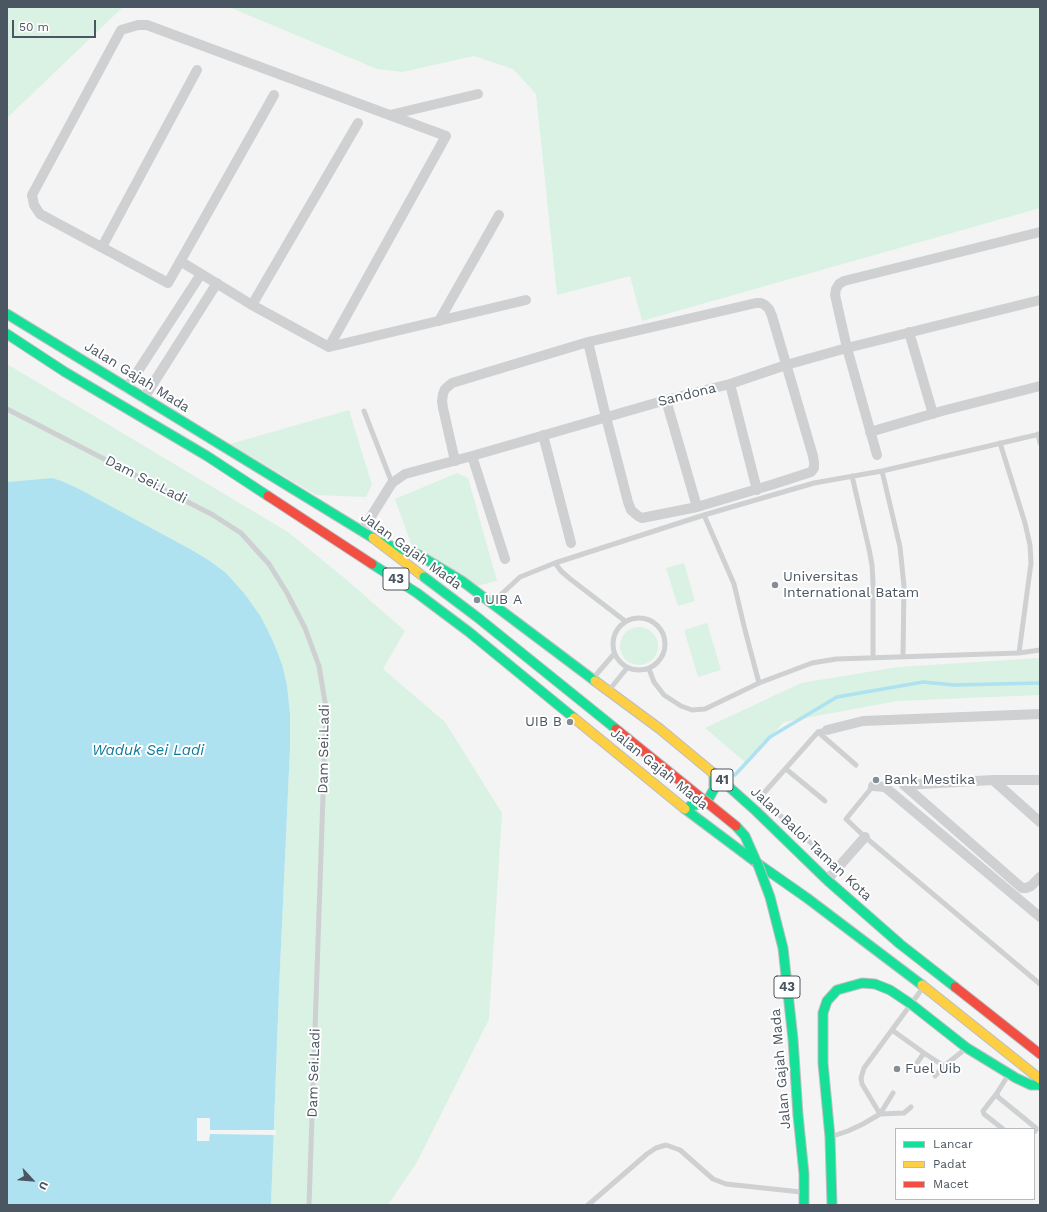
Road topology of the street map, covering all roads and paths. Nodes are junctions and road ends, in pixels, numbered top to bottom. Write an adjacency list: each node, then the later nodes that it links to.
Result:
1 (197, 70): 8 (street)
2 (478, 94): 4 (street)
3 (274, 95): 9 (street)
4 (390, 115): 8 (street); 20 (street)
5 (358, 123): 14 (street)
6 (499, 215): 16 (street)
7 (1040, 232): 21 (street)
8 (102, 247): 9 (street)
9 (180, 262): 10 (street)
10 (201, 274): 11 (street); 25 (street)
11 (217, 283): 14 (street); 26 (street)
12 (526, 300): 16 (street)
13 (1040, 300): 17 (street, Sandona)
14 (252, 305): 20 (street)
15 (7, 314): 25 (highway, Jalan Gajah Mada / 43)
16 (439, 321): 20 (street)
17 (910, 332): 21 (street, Sandona); 30 (street)
18 (7, 334): 72 (highway, Jalan Gajah Mada / 43)
19 (588, 342): 22 (street); 31 (street); 39 (street)
20 (329, 347)
21 (848, 348): 22 (street, Sandona); 32 (street)
22 (786, 365): 23 (street, Sandona); 43 (street)
23 (730, 384): 27 (street, Sandona); 43 (street)
24 (1040, 386): 30 (street)
25 (127, 388): 26 (highway, Jalan Gajah Mada / 43)
26 (144, 398): 46 (highway, Jalan Gajah Mada / 43)
27 (666, 400): 31 (street, Sandona); 44 (street)
28 (7, 409): 100 (lane, Dam Sei.Ladi)
29 (364, 410): 42 (lane)
30 (933, 414): 32 (street)
31 (606, 417): 34 (street, Sandona); 44 (street)
32 (870, 432): 38 (street)
33 (1039, 434): 35 (lane); 36 (lane)
34 (543, 435): 37 (street, Sandona); 48 (street)
35 (1000, 443): 40 (lane); 54 (lane)
36 (1040, 443)
37 (472, 456): 39 (street, Sandona); 49 (street)
38 (877, 456)
39 (455, 461): 42 (street, Sandona)
40 (882, 470): 41 (lane); 56 (lane)
41 (852, 476): 45 (lane); 57 (lane)
42 (392, 483): 46 (street, Sandona)
43 (757, 490): 44 (street)
44 (696, 507)
45 (704, 515): 50 (lane); 61 (lane)
46 (362, 531): 47 (highway, Jalan Gajah Mada / 43)
47 (379, 542): 51 (highway, Jalan Baloi Taman Kota / 41); 99 (highway, Jalan Gajah Mada / 43, bridge)
48 (571, 543)
49 (505, 559)
50 (555, 563): 51 (lane); 52 (lane)
51 (492, 604): 60 (highway, Jalan Baloi Taman Kota / 41)
52 (625, 622): 55 (lane); 59 (lane)
53 (1040, 650): 54 (lane)
54 (1019, 653): 56 (lane)
55 (614, 654): 58 (lane); 60 (lane)
56 (903, 656): 57 (lane)
57 (873, 658): 61 (lane)
58 (627, 668): 59 (lane); 62 (lane)
59 (649, 669): 61 (lane)
60 (593, 678): 62 (highway, Jalan Baloi Taman Kota / 41)
61 (759, 683)
62 (609, 691): 67 (highway, Jalan Baloi Taman Kota / 41)
63 (1040, 714): 64 (street)
64 (822, 731): 65 (lane); 66 (lane)
65 (856, 764)
66 (786, 769): 71 (lane); 75 (lane)
67 (714, 773): 72 (highway); 77 (highway, Jalan Baloi Taman Kota / 41)
68 (993, 780): 69 (street); 73 (street); 76 (street)
69 (1040, 780)
70 (874, 786): 74 (lane); 78 (street)
71 (825, 801)
72 (681, 806): 80 (highway, Jalan Gajah Mada / 43)
73 (1040, 822)
74 (865, 837): 75 (street); 79 (lane)
75 (838, 867): 77 (street)
76 (1040, 877)
77 (827, 880): 85 (highway, Jalan Baloi Taman Kota / 41)
78 (1040, 917)
79 (1040, 984)
80 (924, 987): 81 (lane); 90 (highway)
81 (911, 1004): 82 (lane); 83 (highway); 98 (highway)
82 (892, 1030): 84 (lane); 95 (lane)
83 (970, 1046): 87 (lane); 88 (highway)
84 (924, 1054): 86 (lane); 87 (lane)
85 (1040, 1054)
86 (917, 1063)
87 (944, 1066): 89 (lane)
88 (1009, 1074): 91 (highway); 93 (lane)
89 (935, 1076)
90 (1040, 1079)
91 (1040, 1085)
92 (893, 1093): 95 (lane)
93 (998, 1093): 96 (lane); 97 (lane)
94 (911, 1107): 95 (lane)
95 (880, 1114): 98 (lane)
96 (1002, 1128)
97 (1035, 1131)
98 (830, 1137): 103 (highway)
99 (804, 1193): 101 (lane); 102 (highway, Jalan Gajah Mada / 43)
100 (310, 1205)
101 (588, 1205)
102 (804, 1205)
103 (832, 1205)

